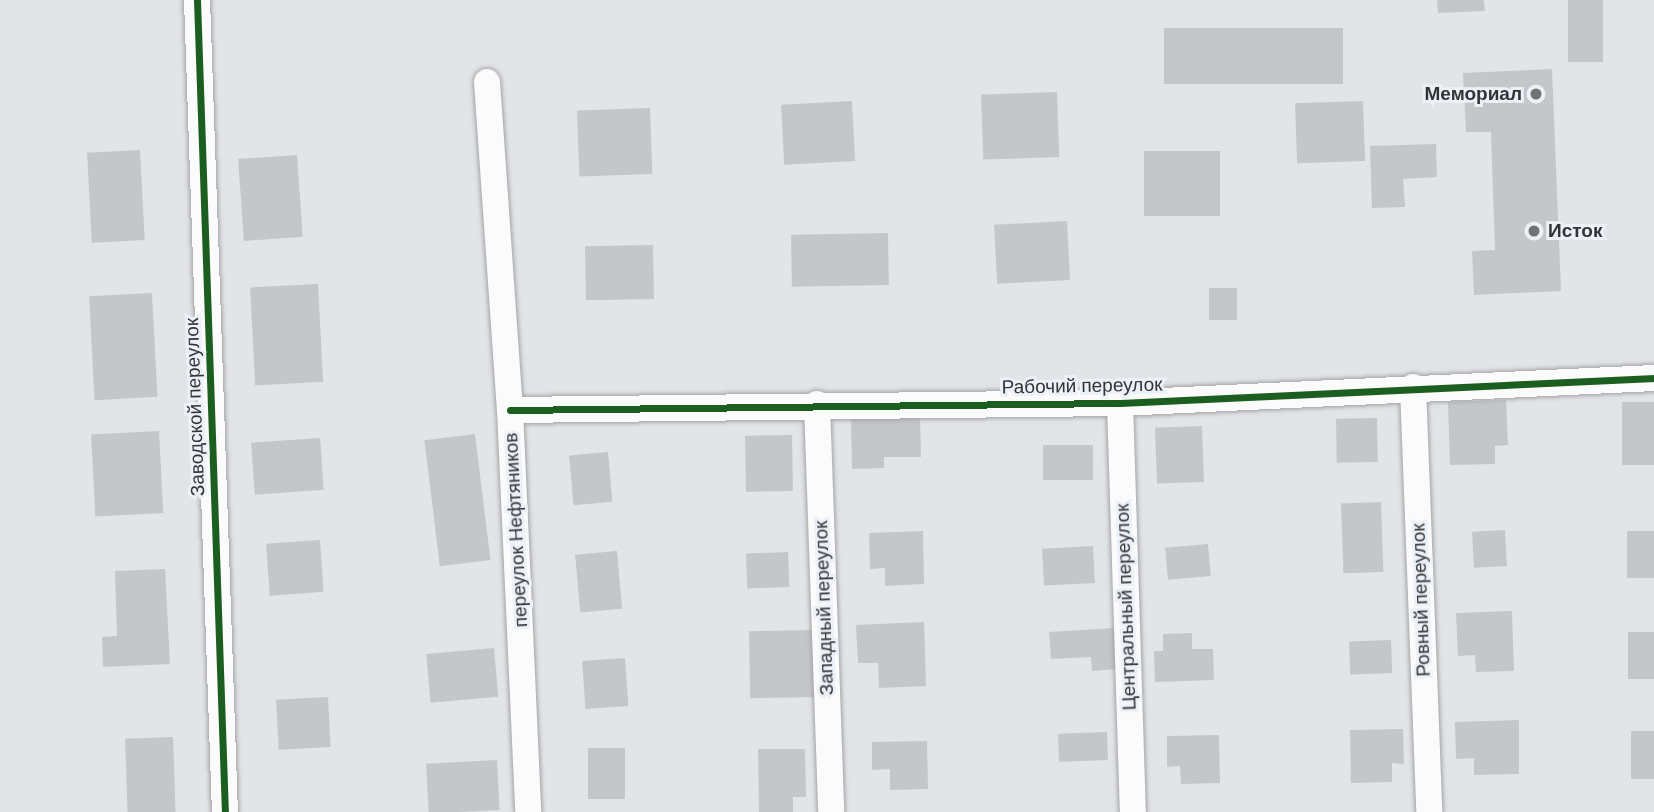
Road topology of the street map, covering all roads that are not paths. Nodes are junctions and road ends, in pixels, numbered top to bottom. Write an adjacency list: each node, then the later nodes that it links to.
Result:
1 (197, 0): 8 (street, Заводской переулок)
2 (487, 82): 7 (street, переулок Нефтяников)
3 (1654, 378): 4 (street, Рабочий переулок)
4 (1413, 387): 5 (street, Рабочий переулок); 12 (street, Ровный переулок)
5 (1120, 403): 6 (street, Рабочий переулок); 11 (street, Центральный переулок)
6 (817, 404): 7 (street, Рабочий переулок); 10 (street, Западный переулок)
7 (510, 410): 9 (street, переулок Нефтяников)
8 (225, 812)
9 (528, 812)
10 (831, 812)
11 (1133, 812)
12 (1429, 812)

